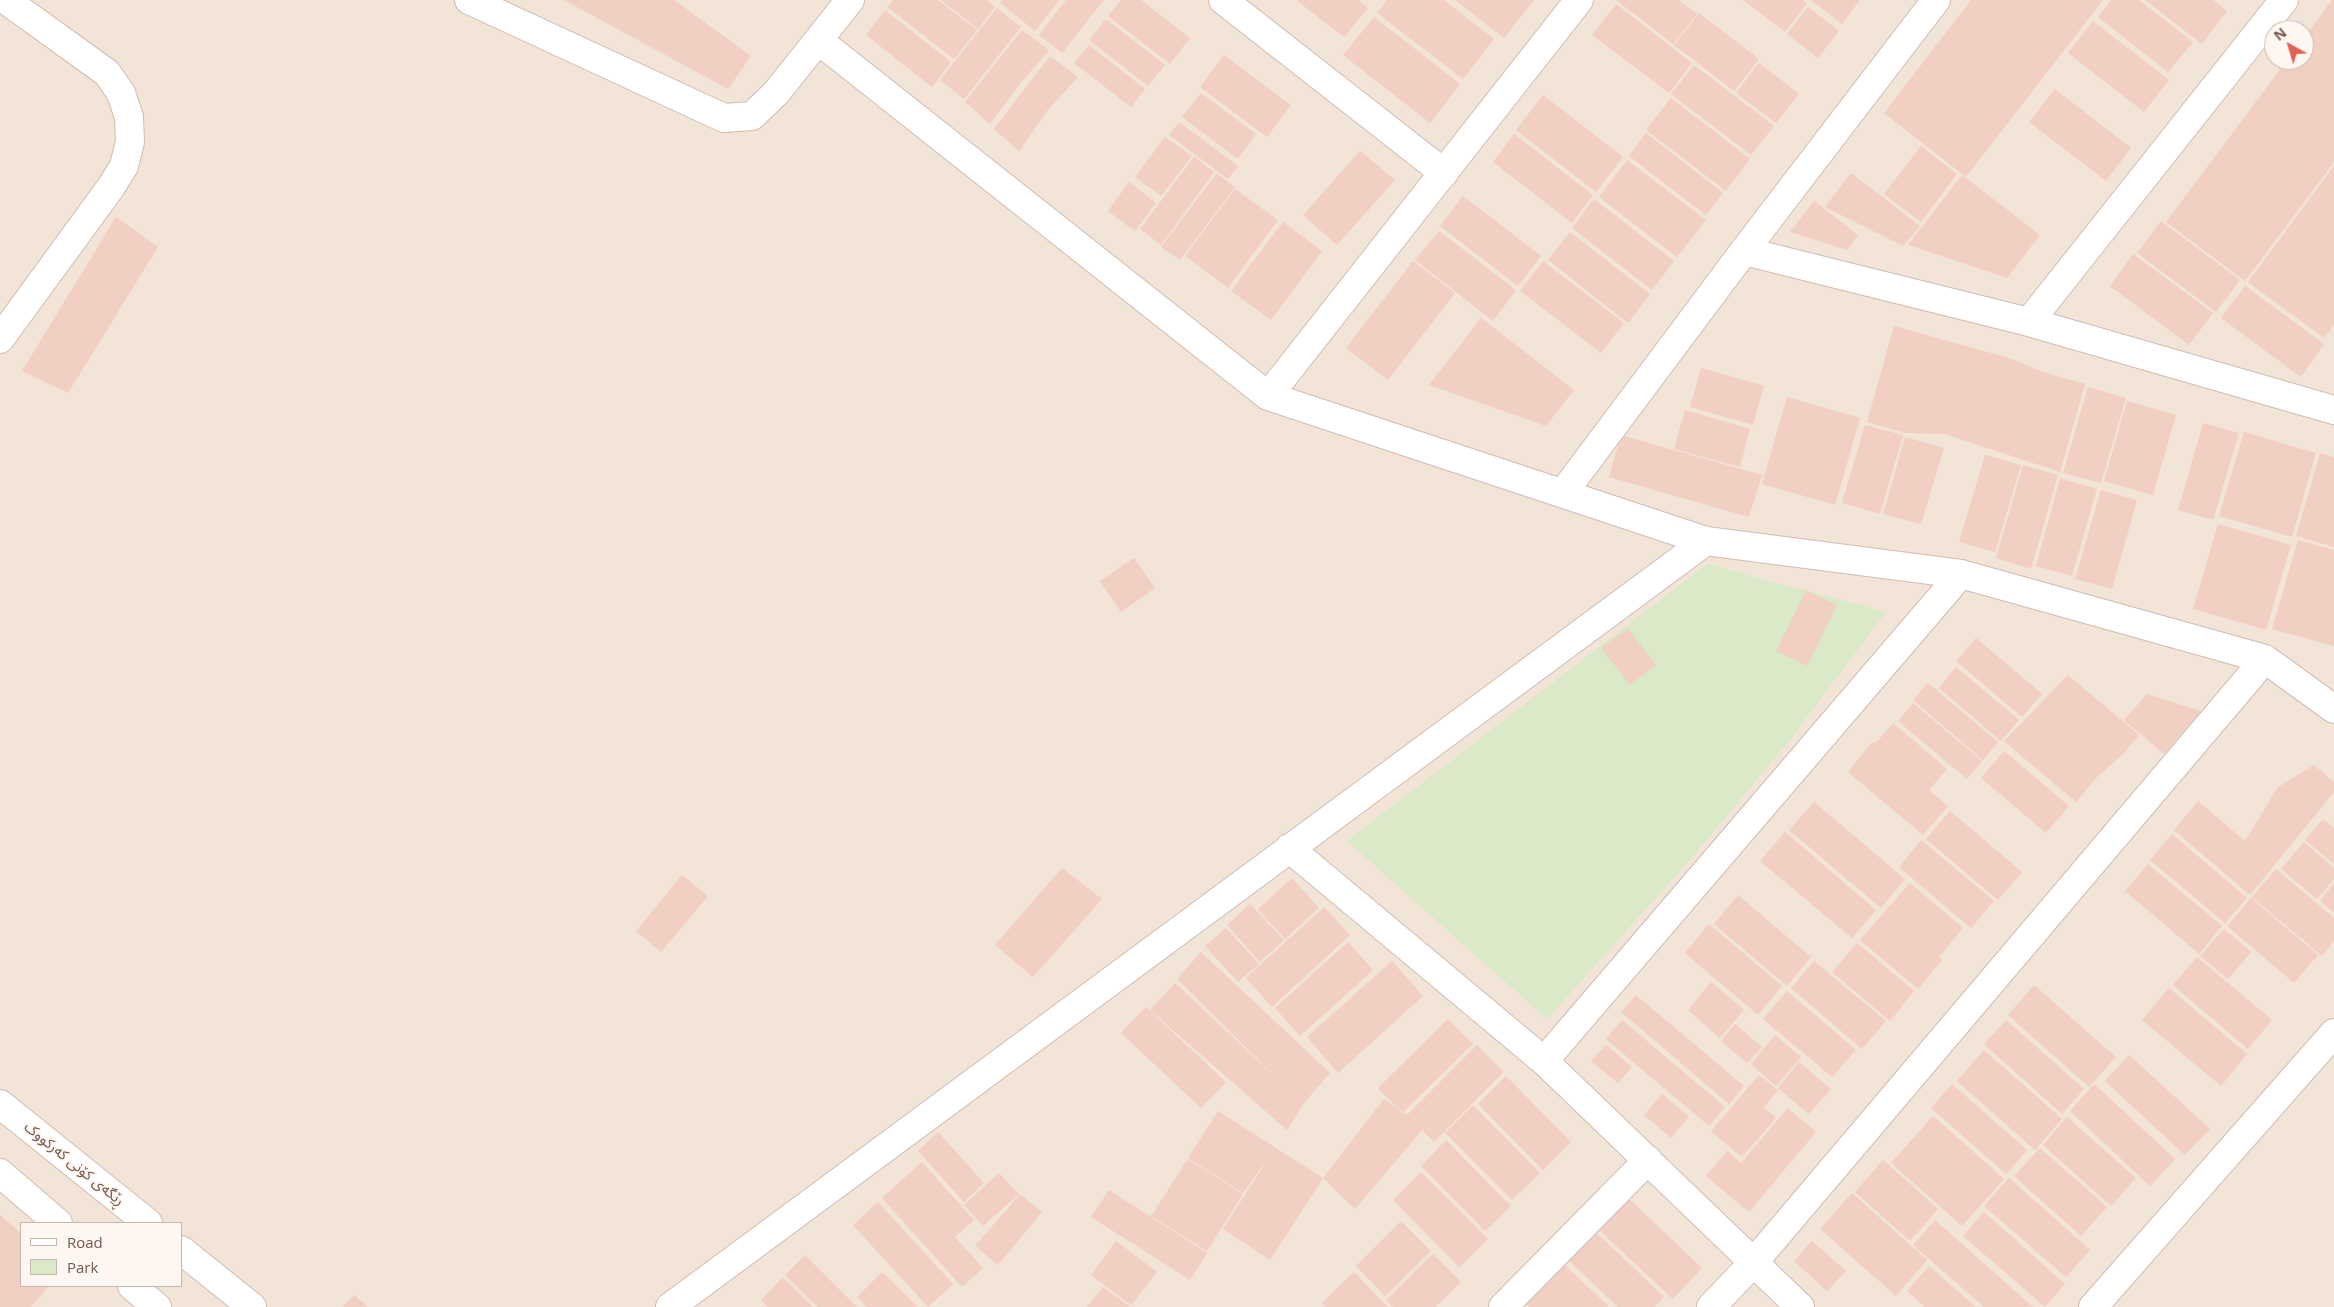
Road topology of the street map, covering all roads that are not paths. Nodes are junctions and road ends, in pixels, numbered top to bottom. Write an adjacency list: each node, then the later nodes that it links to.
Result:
1 (6, 0): 12 (street)
2 (850, 0): 8 (street)
3 (1223, 0): 9 (street)
4 (1579, 0): 9 (street)
5 (1936, 0): 10 (street)
6 (2284, 0): 11 (street)
7 (478, 2): 8 (street)
8 (818, 40): 13 (street)
9 (1444, 173): 13 (street)
10 (1744, 250): 11 (street); 15 (street)
11 (2029, 322): 14 (street)
12 (0, 338)
13 (1268, 396): 15 (street)
14 (2332, 405)
15 (1563, 493): 16 (street)
16 (1706, 541): 17 (street); 20 (street)
17 (1961, 574): 18 (street); 22 (street)
18 (2264, 658): 19 (street); 29 (street)
19 (2334, 709)
20 (1289, 848): 22 (street); 33 (street)
21 (2334, 1032): 37 (street)
22 (1544, 1061): 24 (street)
23 (0, 1104): 27 (street, ڕێگەی کۆنی کەرکووک)
24 (1648, 1160): 29 (street); 34 (street)
25 (0, 1173): 26 (street)
26 (57, 1222)
27 (147, 1222)
28 (182, 1251): 32 (street)
29 (1754, 1262): 35 (street); 36 (street)
30 (133, 1287): 31 (street)
31 (156, 1307)
32 (252, 1307)
33 (670, 1307)
34 (1504, 1307)
35 (1711, 1307)
36 (1800, 1307)
37 (2093, 1307)

